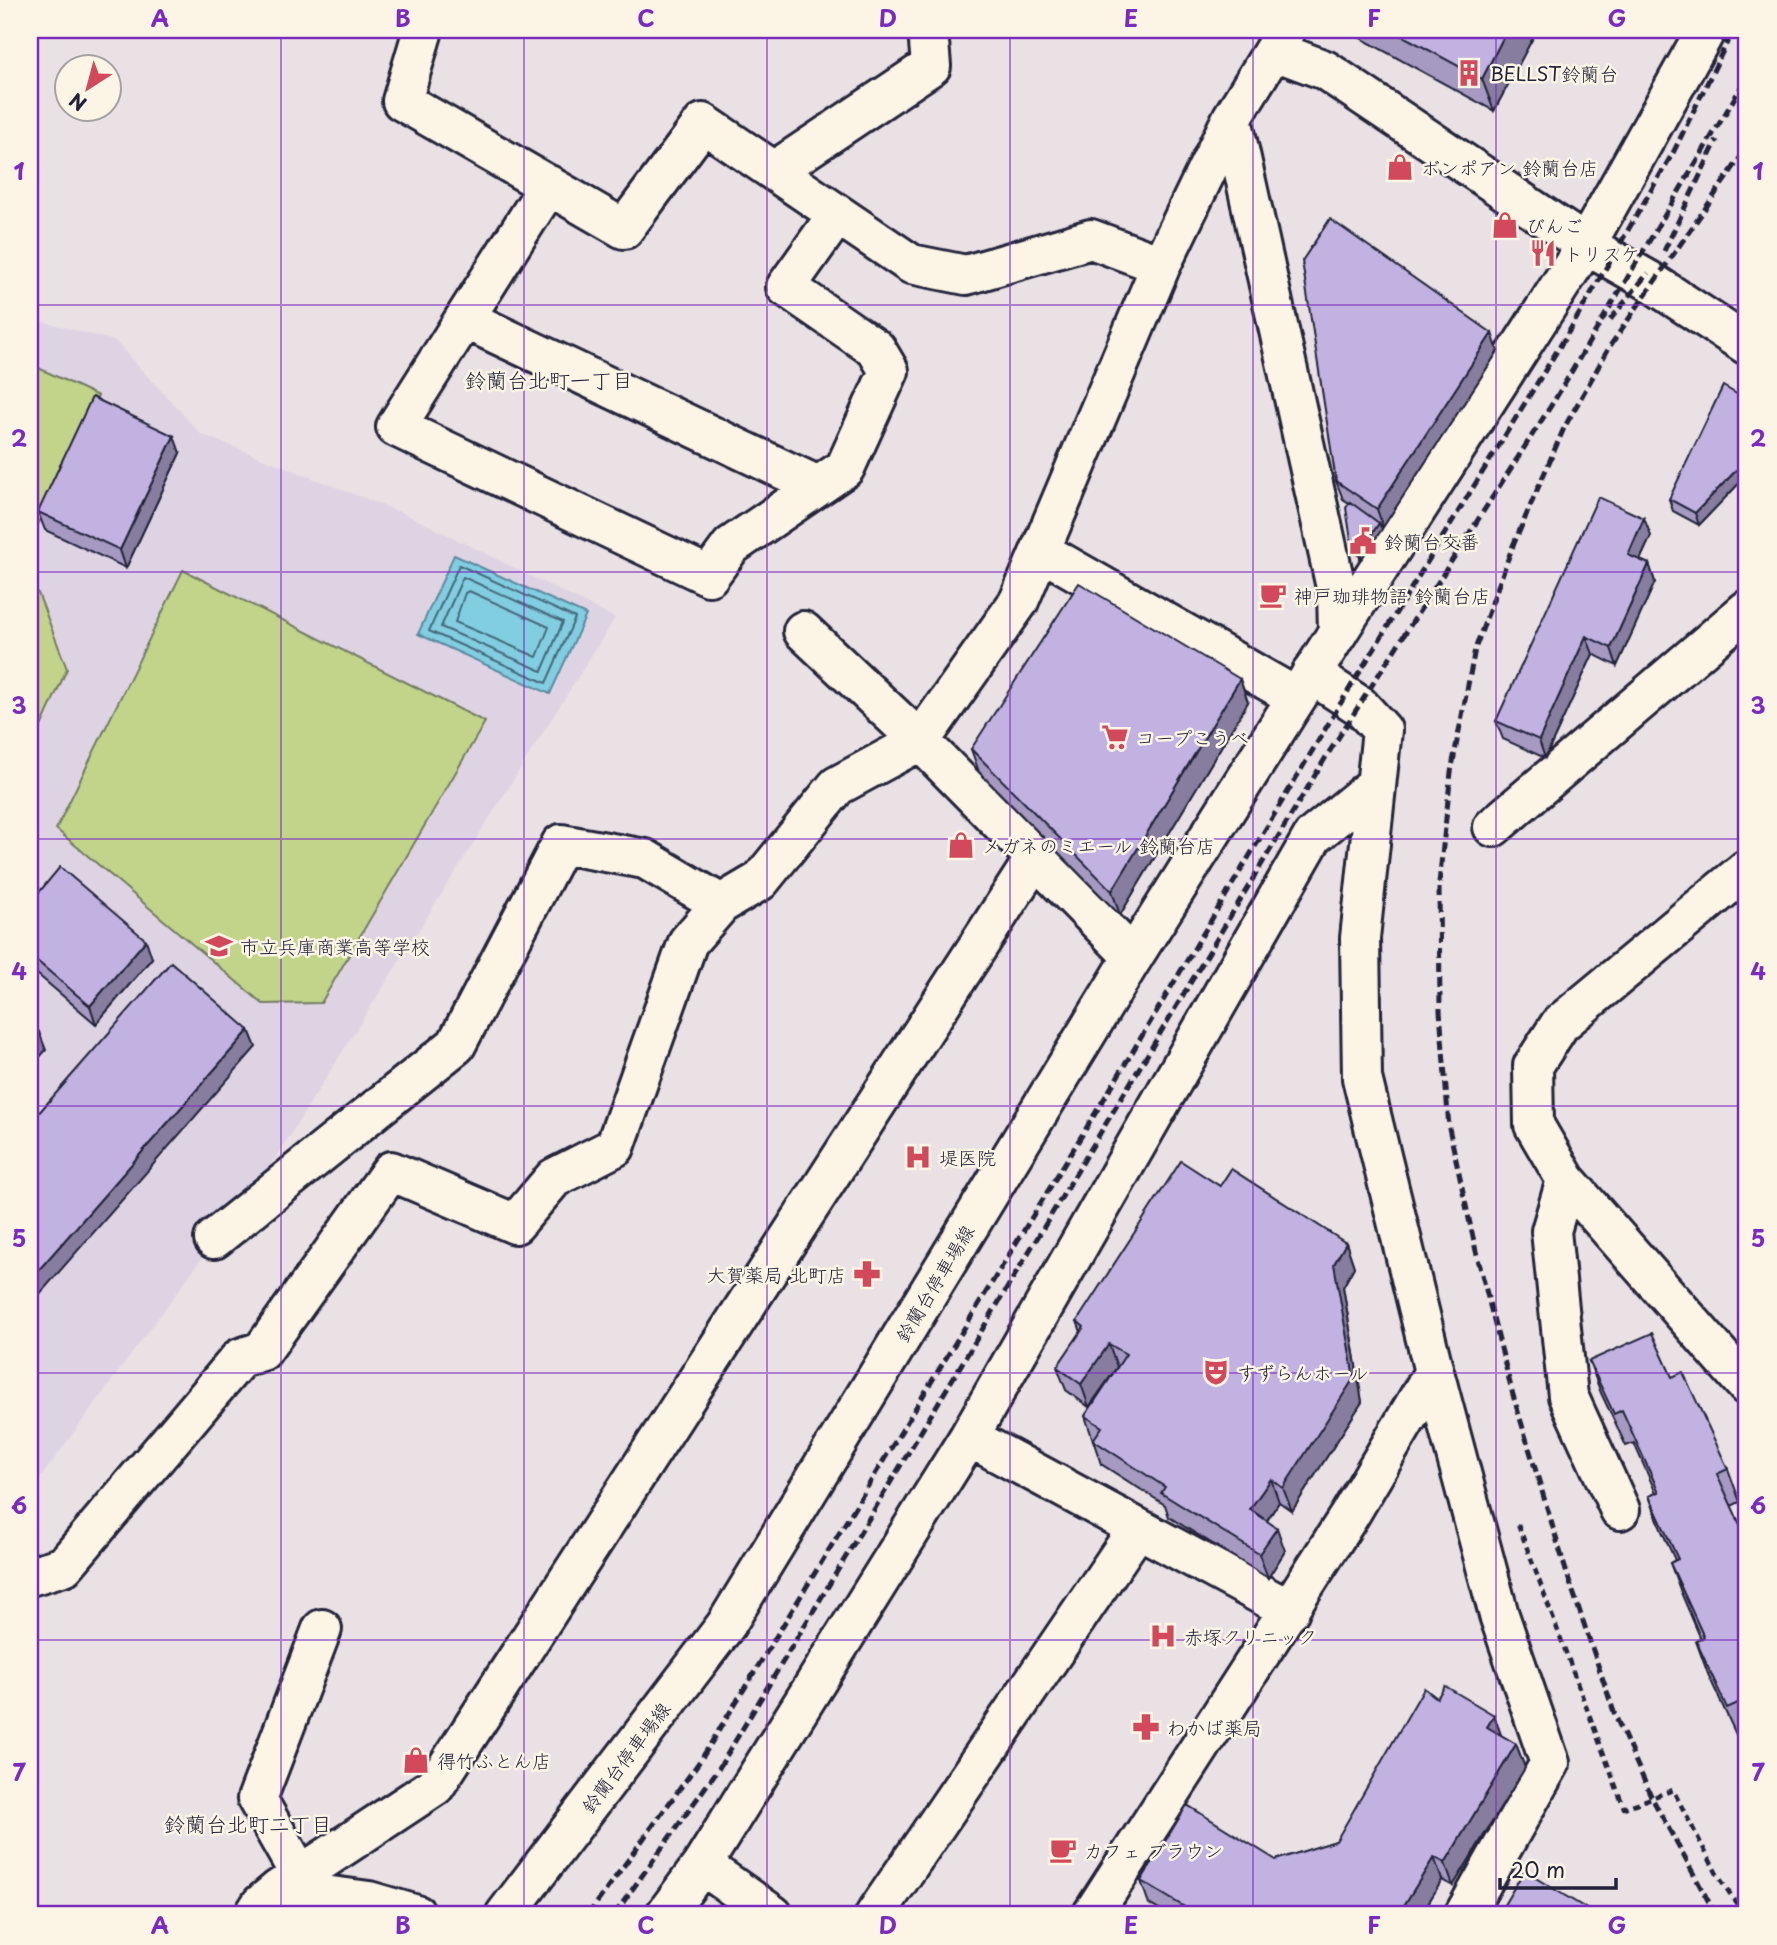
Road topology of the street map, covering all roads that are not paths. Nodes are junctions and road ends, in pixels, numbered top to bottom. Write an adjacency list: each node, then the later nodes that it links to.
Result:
1 (423, 30): 7 (street)
2 (928, 30): 6 (street)
3 (1706, 30): 9 (street, 鈴蘭台停車場線)
4 (1281, 40): 5 (street); 9 (street)
5 (1232, 118): 10 (street); 17 (street)
6 (774, 172): 7 (street); 8 (street)
7 (549, 185): 11 (street)
8 (837, 215): 10 (street); 13 (street)
9 (1586, 245): 12 (street); 17 (street, 鈴蘭台停車場線)
10 (1161, 265): 14 (street)
11 (465, 319): 13 (street); 13 (street)
12 (1747, 345)
13 (818, 486)
14 (1041, 551): 18 (street); 19 (street)
15 (1747, 610): 21 (street)
16 (803, 631): 19 (street)
17 (1339, 632): 18 (street, 鈴蘭台停車場線)
18 (1303, 685): 20 (street); 25 (street, 鈴蘭台停車場線)
19 (920, 741): 22 (street); 24 (street)
20 (1374, 786): 28 (street); 30 (street)
21 (1493, 827)
22 (1035, 858): 25 (street); 37 (street)
23 (1747, 869): 26 (street)
24 (721, 904): 27 (street); 33 (street)
25 (1133, 957): 39 (street, 鈴蘭台停車場線)
26 (1566, 1180): 29 (street); 31 (street)
27 (214, 1239)
28 (1434, 1372): 34 (street); 44 (street)
29 (1747, 1386)
30 (969, 1437): 32 (street); 36 (street)
31 (1620, 1510)
32 (1138, 1528): 34 (street); 42 (street)
33 (30, 1576)
34 (1290, 1610): 43 (street)
35 (322, 1629): 37 (street)
36 (702, 1865): 40 (street); 41 (street)
37 (278, 1893): 38 (street)
38 (417, 1915)
39 (505, 1915)
40 (665, 1915)
41 (773, 1915)
42 (875, 1915)
43 (1092, 1915)
44 (1464, 1915)

